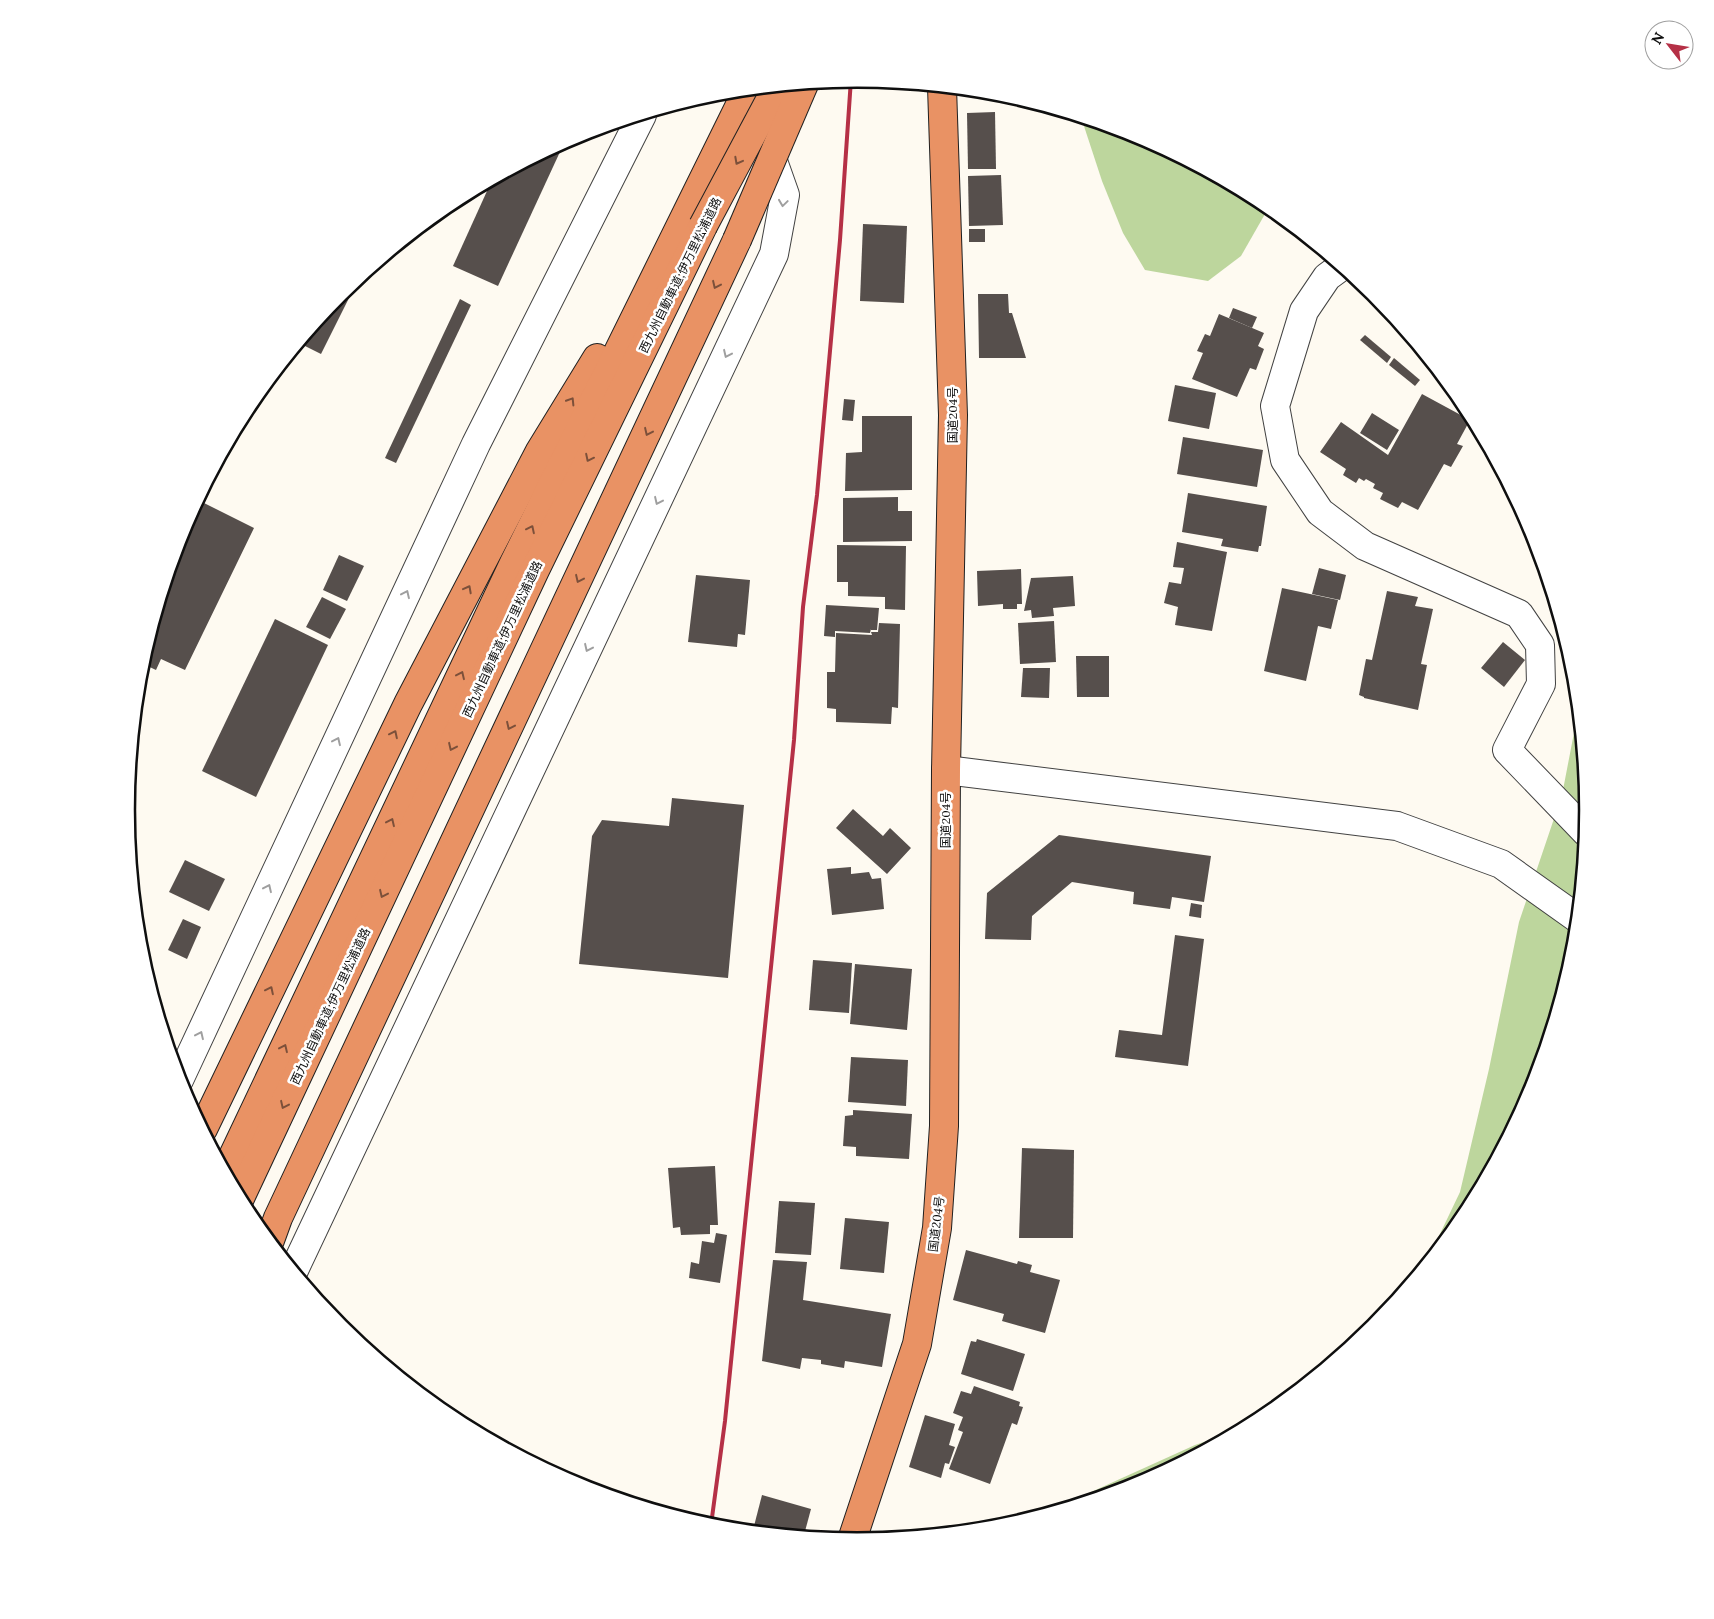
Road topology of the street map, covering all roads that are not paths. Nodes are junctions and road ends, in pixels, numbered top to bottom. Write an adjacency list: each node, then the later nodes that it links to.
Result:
1 (801, 90): 16 (highway, one-way to 16, bridge)
2 (773, 93): 7 (highway, 西九州自動車道;伊万里松浦道路, one-way to 7, bridge)
3 (942, 93): 9 (highway, 国道204号)
4 (755, 95): 17 (street, one-way to 17)
5 (745, 97): 7 (highway, 西九州自動車道;伊万里松浦道路)
6 (639, 122): 12 (street, one-way to 6)
7 (695, 220): 13 (highway, one-way to 7); 14 (highway, 西九州自動車道;伊万里松浦道路, one-way to 7); 15 (highway, 西九州自動車道;伊万里松浦道路, one-way to 15)
8 (1337, 270): 10 (street)
9 (946, 770): 11 (street); 18 (highway, 国道204号)
10 (1578, 824)
11 (1571, 914)
12 (184, 1070)
13 (206, 1123)
14 (229, 1165)
15 (244, 1190)
16 (273, 1233)
17 (297, 1265)
18 (855, 1532)

